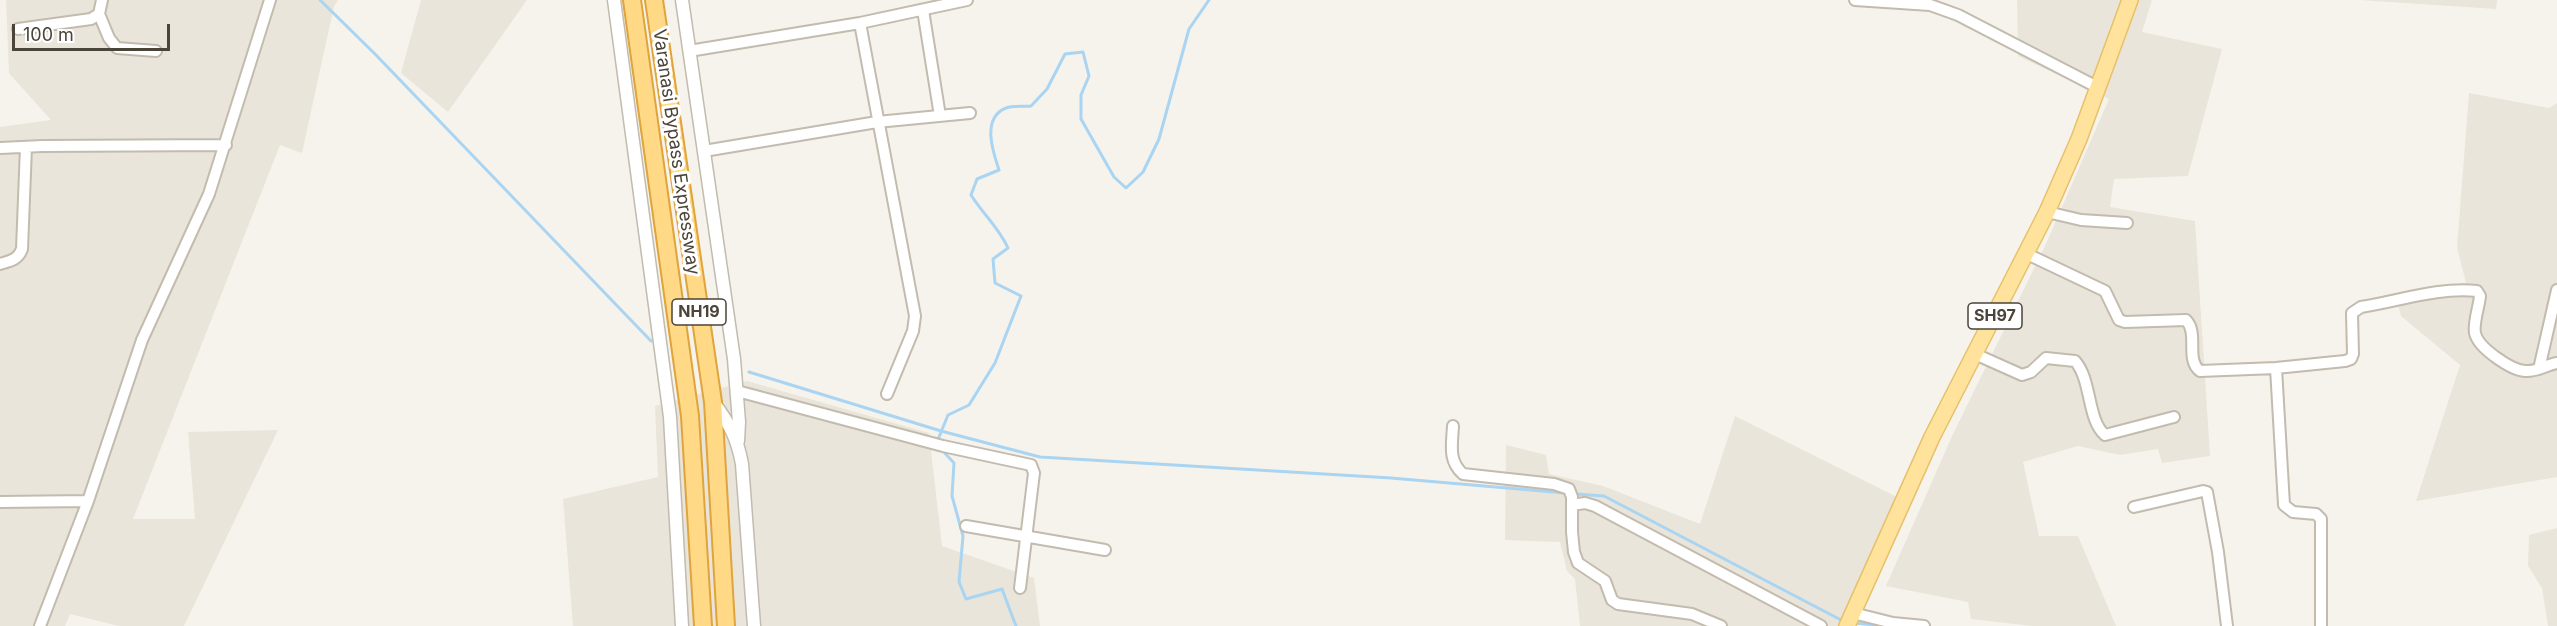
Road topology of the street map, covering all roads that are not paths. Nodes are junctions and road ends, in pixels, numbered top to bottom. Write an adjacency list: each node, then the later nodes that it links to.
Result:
1 (102, 0): 11 (street)
2 (270, 0): 20 (street)
3 (614, 0): 49 (street)
4 (632, 0): 50 (highway, Varanasi Bypass Expressway / NH19)
5 (654, 0): 35 (highway, Varanasi Bypass Expressway / NH19)
6 (681, 0): 15 (street)
7 (968, 0): 10 (street)
8 (1855, 0): 16 (street)
9 (2130, 0): 16 (main road, SH97)
10 (923, 10): 12 (street); 18 (street)
11 (99, 14): 13 (street); 14 (street)
12 (860, 23): 15 (street); 19 (street)
13 (18, 29)
14 (156, 51)
15 (689, 51): 23 (street)
16 (2097, 87): 24 (main road, SH97)
17 (970, 113): 18 (street)
18 (940, 116): 19 (street)
19 (877, 123): 23 (street); 34 (street)
20 (226, 145): 21 (street); 39 (street)
21 (26, 147): 22 (street); 27 (street)
22 (0, 148)
23 (704, 152): 33 (street)
24 (2047, 212): 25 (street); 26 (main road, SH97)
25 (2127, 223)
26 (2027, 254): 29 (main road, SH97); 31 (street)
27 (0, 264)
28 (2557, 290): 32 (street)
29 (1975, 354): 36 (street); 47 (main road, SH97)
30 (2557, 363): 32 (street)
31 (2276, 368): 32 (street); 57 (street)
32 (2539, 369)
33 (737, 391): 38 (street); 44 (street)
34 (887, 394)
35 (713, 402): 38 (street); 51 (highway, Varanasi Bypass Expressway / NH19)
36 (2175, 417)
37 (1453, 426): 41 (street)
38 (738, 441): 52 (street)
39 (88, 501): 40 (street); 48 (street)
40 (0, 502)
41 (1572, 505): 53 (street); 54 (street)
42 (2134, 507): 56 (street)
43 (966, 526): 44 (street)
44 (1026, 537): 45 (street); 46 (street)
45 (1105, 549)
46 (1020, 588)
47 (1850, 620): 55 (street)
48 (40, 626)
49 (682, 626)
50 (703, 626)
51 (726, 626)
52 (754, 626)
53 (1721, 626)
54 (1821, 626)
55 (1924, 626)
56 (2227, 626)
57 (2321, 626)

